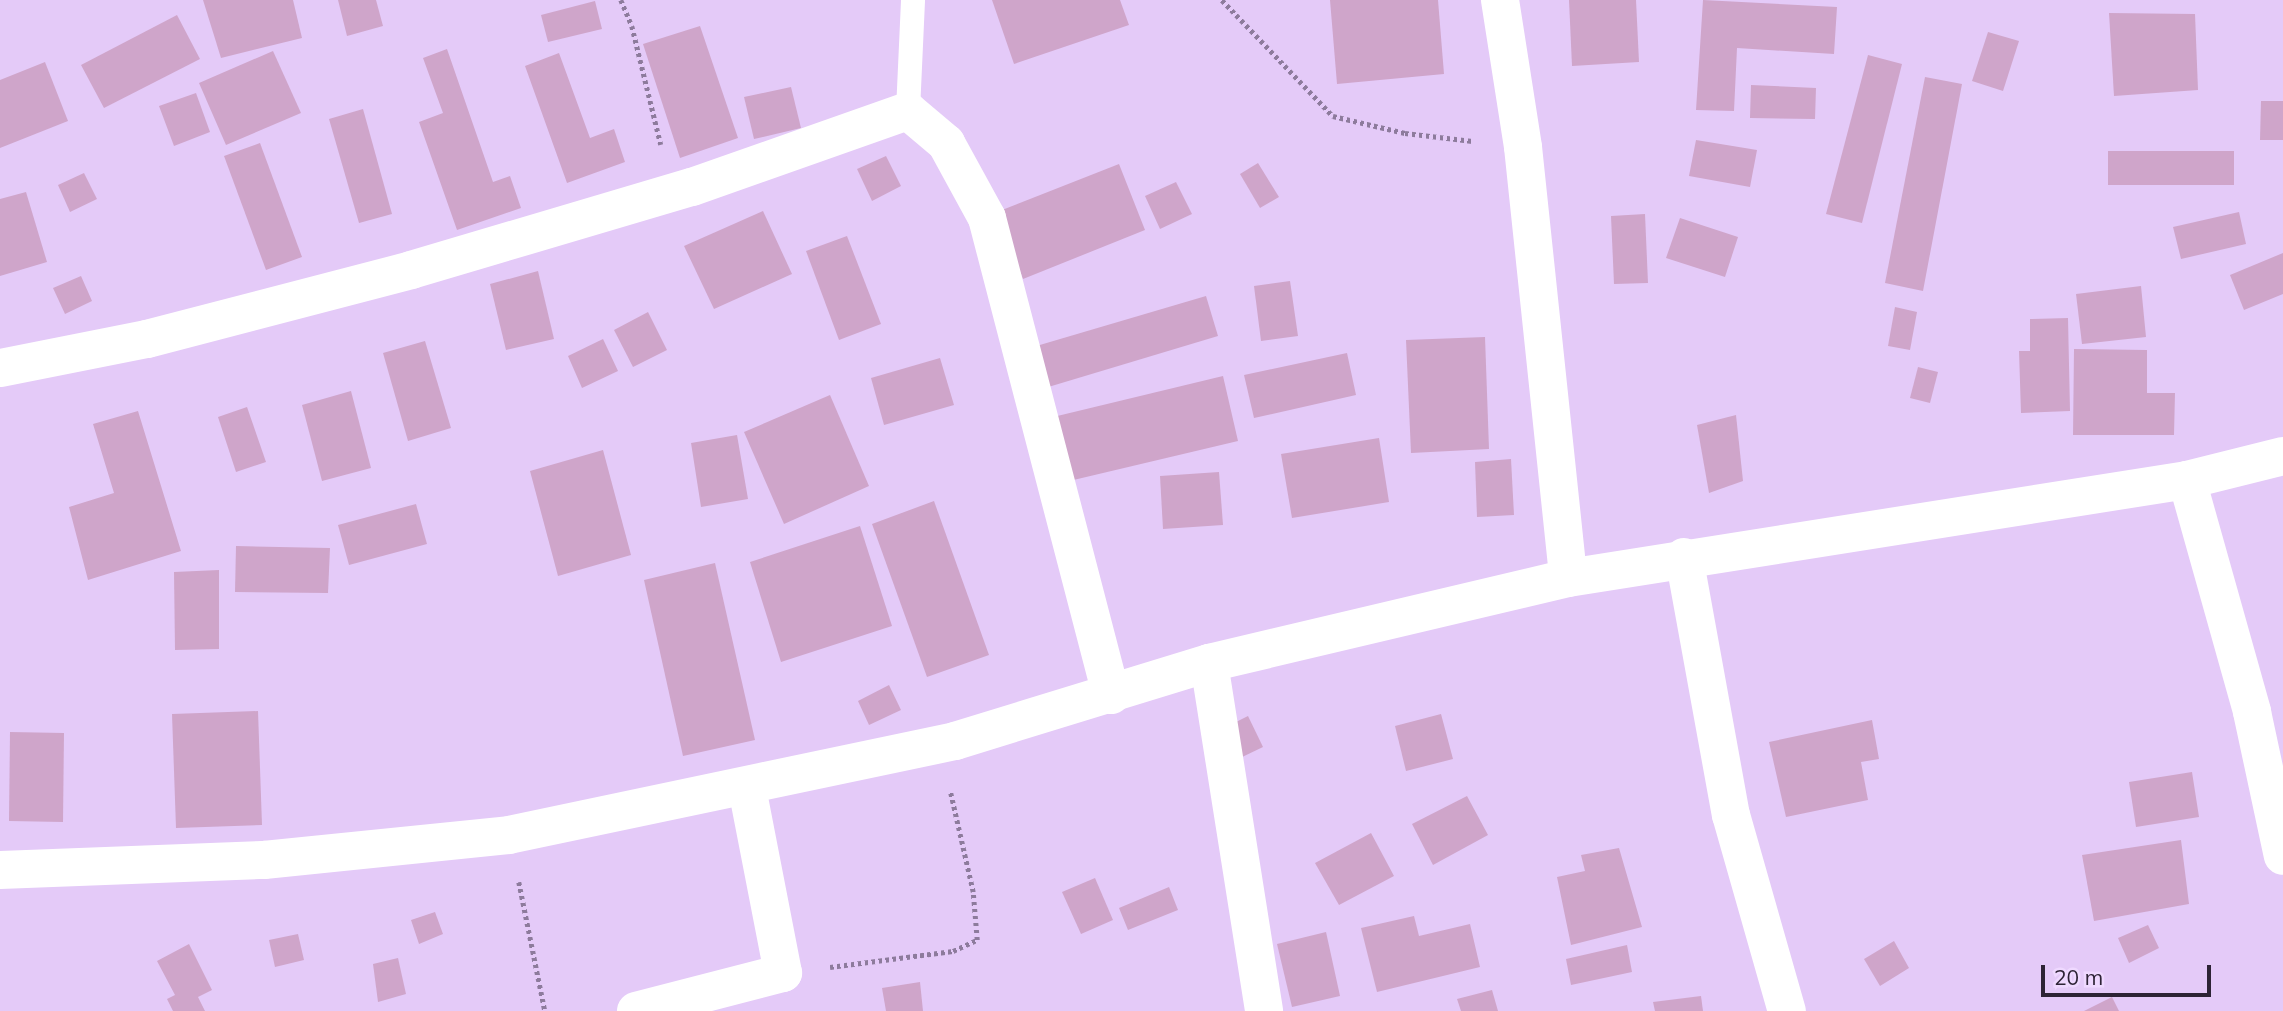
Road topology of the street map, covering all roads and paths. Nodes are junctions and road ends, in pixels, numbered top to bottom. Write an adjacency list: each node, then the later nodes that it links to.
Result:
1 (621, 0): 7 (path)
2 (913, 0): 5 (lane)
3 (1222, 0): 6 (path)
4 (1500, 0): 6 (street)
5 (908, 111): 7 (street); 14 (street)
6 (1524, 147): 12 (street)
7 (668, 195): 8 (street)
8 (0, 368)
9 (2283, 456): 10 (street)
10 (2187, 480): 11 (street); 18 (street)
11 (1684, 557): 12 (street); 24 (street)
12 (1568, 578): 13 (street)
13 (1209, 663): 14 (street); 23 (street)
14 (1111, 695): 15 (street)
15 (955, 741): 16 (street); 20 (path)
16 (747, 788): 17 (street); 20 (street)
17 (509, 835): 19 (street); 21 (path)
18 (2283, 856)
19 (0, 870)
20 (783, 973): 22 (street)
21 (545, 1011)
22 (636, 1011)
23 (1264, 1011)
24 (1787, 1011)

